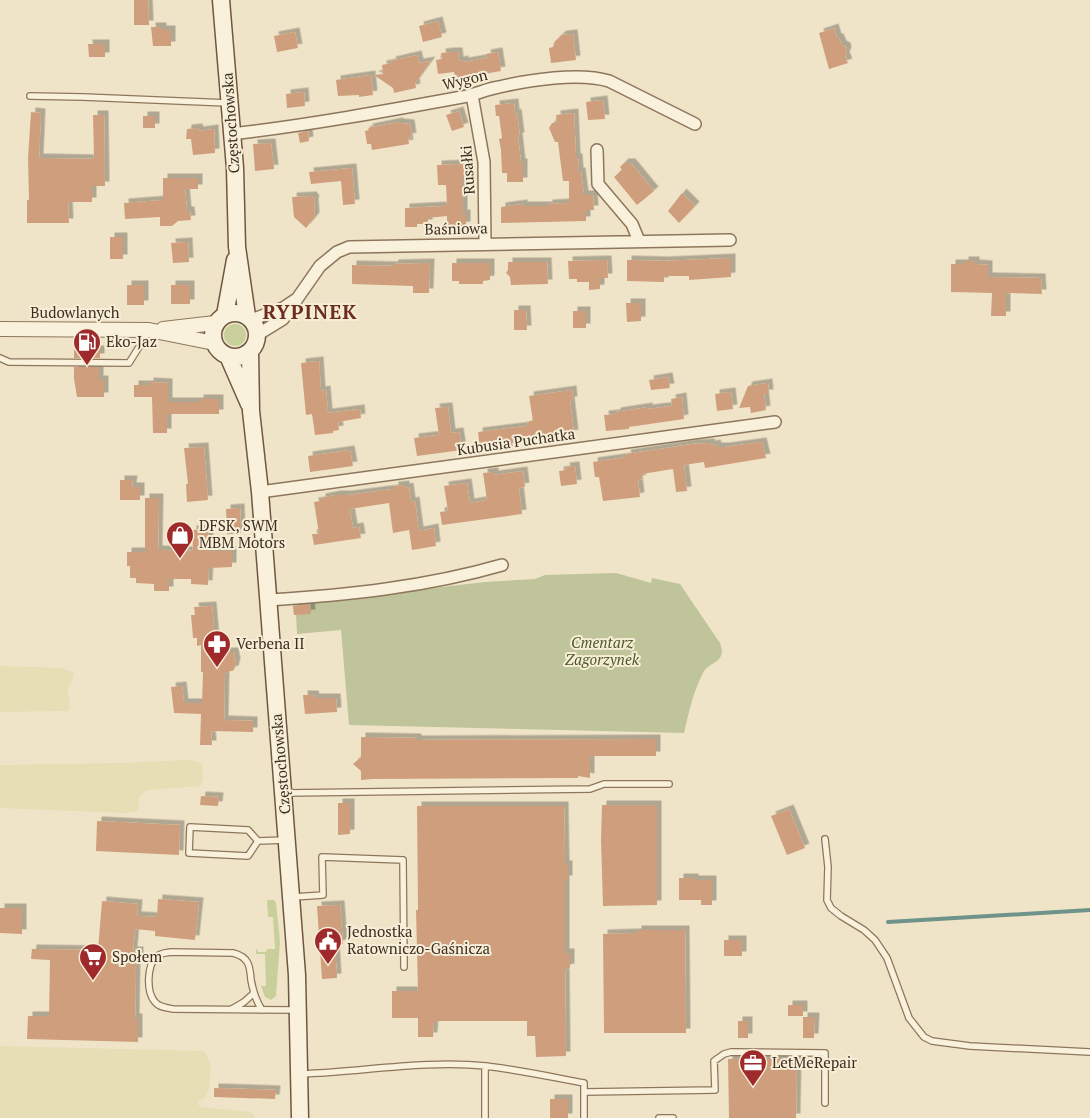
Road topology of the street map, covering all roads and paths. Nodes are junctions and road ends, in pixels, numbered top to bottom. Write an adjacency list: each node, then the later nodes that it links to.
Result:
1 (221, 0): 4 (main road, Częstochowska)
2 (472, 95): 5 (street, Wygon); 6 (street, Wygon); 10 (street, Rusałki)
3 (30, 96): 4 (lane)
4 (230, 103): 6 (main road, Częstochowska)
5 (695, 124)
6 (232, 134): 11 (main road, Częstochowska)
7 (597, 150): 9 (street)
8 (730, 240): 9 (street, Baśniowa)
9 (639, 241): 10 (street, Baśniowa)
10 (485, 244): 12 (street, Baśniowa)
11 (237, 246): 13 (main road, Częstochowska); 14 (main road, Częstochowska)
12 (296, 299): 14 (street, Baśniowa); 14 (street, Baśniowa)
13 (220, 319): 14 (main road); 16 (street, Budowlanych); 17 (main road)
14 (252, 324): 18 (main road)
15 (0, 329): 16 (street, Budowlanych)
16 (149, 330): 17 (street, Budowlanych); 20 (lane)
17 (214, 343): 19 (main road)
18 (250, 351): 19 (main road); 21 (main road, Częstochowska)
19 (228, 356): 21 (main road, Częstochowska)
20 (0, 358)
21 (251, 411): 23 (main road, Częstochowska)
22 (776, 422): 23 (street, Kubusia Puchatka)
23 (260, 492): 25 (main road, Częstochowska)
24 (502, 565): 25 (street)
25 (268, 600): 27 (main road, Częstochowska)
26 (669, 784): 27 (lane)
27 (283, 793): 29 (main road, Częstochowska)
28 (825, 839): 37 (lane)
29 (287, 840): 30 (lane); 31 (main road, Częstochowska)
30 (258, 841): 30 (lane)
31 (292, 897): 32 (lane); 36 (main road, Częstochowska)
32 (404, 967)
33 (254, 993): 34 (lane); 34 (lane); 35 (lane)
34 (230, 1010): 35 (lane)
35 (262, 1010): 36 (lane)
36 (298, 1010): 39 (main road, Częstochowska)
37 (1090, 1052)
38 (485, 1066): 39 (lane); 40 (lane); 43 (lane)
39 (300, 1074): 42 (main road, Częstochowska)
40 (584, 1092): 41 (lane); 44 (lane)
41 (825, 1103)
42 (300, 1118)
43 (485, 1118)
44 (584, 1118)
45 (659, 1118): 46 (lane)
46 (673, 1118)

